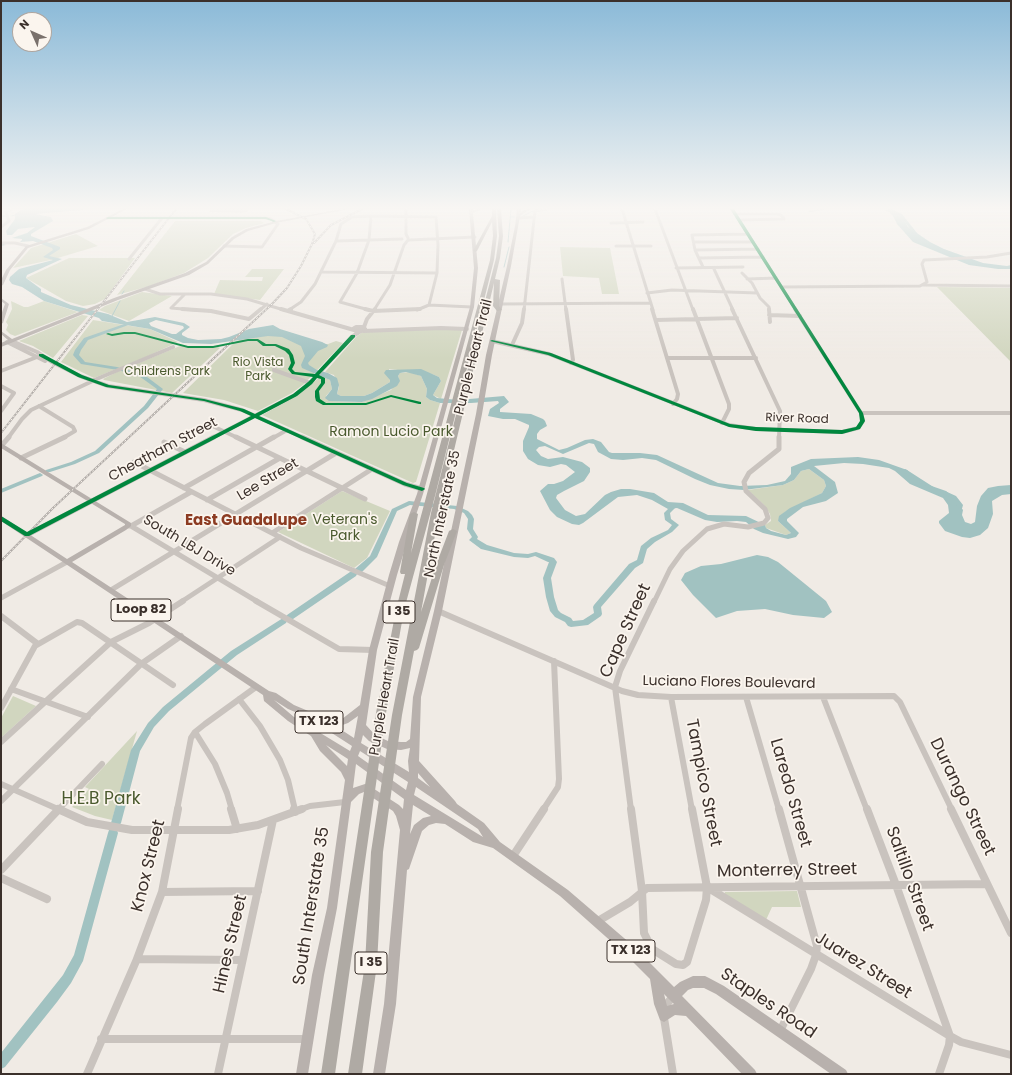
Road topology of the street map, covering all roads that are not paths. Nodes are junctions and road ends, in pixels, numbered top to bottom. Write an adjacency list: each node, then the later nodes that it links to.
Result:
1 (17, 259): 30 (main road)
2 (211, 259): 34 (main road)
3 (328, 259): 22 (street)
4 (362, 259): 24 (street)
5 (399, 259): 23 (street)
6 (437, 259): 25 (street)
7 (475, 259): 48 (main road, North Interstate 35)
8 (492, 259): 107 (highway, Purple Heart Trail / I 35)
9 (497, 259): 18 (highway, Purple Heart Trail / I 35)
10 (509, 259): 44 (main road, North Interstate 35)
11 (530, 259): 45 (street)
12 (638, 259): 36 (street)
13 (673, 259): 20 (street)
14 (700, 259): 19 (street)
15 (738, 259): 19 (street)
16 (764, 259): 27 (street)
17 (928, 259): 31 (street)
18 (496, 267): 50 (highway); 107 (highway, Purple Heart Trail / I 35)
19 (703, 267): 20 (street)
20 (676, 268): 35 (street)
21 (714, 269): 37 (street)
22 (322, 272): 24 (street); 49 (street)
23 (395, 272): 24 (street); 25 (street); 51 (street)
24 (357, 273): 51 (street)
25 (437, 273): 47 (street)
26 (742, 273): 29 (street)
27 (776, 278): 29 (street); 33 (street)
28 (562, 279): 46 (street)
29 (747, 279): 38 (street)
30 (1, 285)
31 (923, 285): 32 (street); 33 (street)
32 (1011, 286)
33 (782, 287): 53 (street)
34 (145, 289): 39 (street); 67 (main road)
35 (685, 290): 36 (street); 37 (street); 55 (street)
36 (647, 292): 42 (street)
37 (725, 292): 38 (street); 56 (street)
38 (758, 293): 52 (street)
39 (186, 294): 43 (street); 43 (street)
40 (1, 299): 54 (main road)
41 (1, 302): 54 (main road)
42 (651, 303): 46 (street); 58 (street)
43 (267, 304): 49 (street)
44 (500, 304): 45 (street); 50 (main road, North Interstate 35)
45 (525, 304): 46 (street); 68 (street)
46 (565, 304): 75 (street)
47 (429, 305): 48 (street); 51 (street)
48 (472, 307): 62 (main road, North Interstate 35)
49 (289, 310): 60 (street)
50 (499, 310): 66 (main road, North Interstate 35)
51 (373, 311): 57 (street)
52 (769, 315): 53 (street); 59 (street)
53 (800, 316): 85 (street)
54 (2, 318)
55 (696, 318): 56 (street); 58 (street); 73 (street)
56 (737, 318): 74 (street)
57 (367, 320): 60 (street); 61 (street)
58 (656, 320): 72 (street)
59 (770, 322)
60 (355, 329): 61 (street); 64 (street)
61 (364, 329): 62 (street); 64 (street, Cheatham Street)
62 (467, 329): 106 (main road, North Interstate 35)
63 (1, 332): 67 (main road)
64 (353, 336): 79 (street, Cheatham Street)
65 (1, 339): 67 (main road)
66 (492, 342): 68 (street, River Road); 116 (main road, North Interstate 35)
67 (11, 343): 69 (main road); 71 (street)
68 (512, 345): 75 (street, River Road)
69 (1, 346)
70 (173, 347): 78 (street)
71 (39, 356): 77 (street); 78 (street)
72 (667, 358): 73 (street); 81 (street)
73 (711, 358): 74 (street); 88 (street)
74 (756, 358): 90 (street)
75 (571, 363): 81 (street, River Road)
76 (275, 366): 79 (street)
77 (1, 371)
78 (92, 381): 82 (street); 86 (street)
79 (310, 383): 86 (street, Cheatham Street)
80 (1, 386): 83 (street)
81 (673, 404): 88 (street, River Road)
82 (39, 406): 93 (street); 97 (street)
83 (1, 411)
84 (1011, 412): 85 (street)
85 (861, 413): 90 (street, River Road)
86 (255, 415): 89 (street); 91 (street, Cheatham Street)
87 (206, 423): 91 (street)
88 (722, 423): 90 (street, River Road)
89 (287, 430): 94 (street); 96 (street)
90 (779, 430): 139 (street, Cape Street)
91 (224, 431): 94 (street); 95 (street, Cheatham Street)
92 (164, 442): 95 (street)
93 (1, 445): 97 (main road, South LBJ Drive)
94 (257, 447): 98 (street); 103 (street)
95 (185, 452): 101 (street, Cheatham Street)
96 (336, 453): 100 (street); 102 (street, Lee Street)
97 (21, 458): 110 (main road, South LBJ Drive)
98 (280, 458): 102 (street); 109 (street)
99 (134, 462): 101 (street)
100 (372, 469): 104 (street); 106 (street)
101 (150, 470): 103 (street); 110 (street, Cheatham Street)
102 (306, 471): 104 (street); 113 (street, Lee Street)
103 (184, 488): 105 (street)
104 (342, 488): 108 (street); 117 (street)
105 (192, 492): 109 (street); 115 (street)
106 (421, 492): 111 (main road, North Interstate 35)
107 (435, 496): 112 (highway, Purple Heart Trail / I 35)
108 (365, 499)
109 (207, 500): 113 (street)
110 (93, 501): 115 (main road, South LBJ Drive); 118 (street, Cheatham Street)
111 (414, 513): 123 (main road, North Interstate 35); 126 (highway)
112 (431, 513): 126 (highway, Purple Heart Trail / I 35); 137 (highway, Purple Heart Trail / I 35)
113 (235, 514): 117 (street); 120 (street, Lee Street)
114 (1, 518): 118 (main road, Loop 82)
115 (130, 526): 120 (street, South LBJ Drive); 121 (main road)
116 (454, 529): 127 (main road, North Interstate 35); 137 (highway)
117 (272, 533): 119 (street)
118 (27, 535): 121 (main road, Loop 82)
119 (280, 537): 122 (street); 123 (street)
120 (173, 552): 122 (street, South LBJ Drive); 124 (street, Lee Street)
121 (67, 562): 124 (main road, Loop 82); 125 (street)
122 (219, 578): 129 (street); 133 (street, South LBJ Drive)
123 (390, 586): 133 (main road, North Interstate 35)
124 (111, 590): 129 (main road, Loop 82)
125 (1, 598)
126 (401, 605): 205 (highway, Purple Heart Trail / I 35)
127 (438, 611): 134 (street, Luciano Flores Boulevard); 155 (main road, North Interstate 35)
128 (1, 616): 132 (street)
129 (155, 619): 130 (main road, Loop 82); 131 (street)
130 (181, 636): 135 (street); 138 (main road, Loop 82)
131 (111, 642): 132 (street); 135 (street); 147 (street)
132 (38, 644): 140 (street)
133 (373, 650): 148 (main road, North Interstate 35)
134 (554, 661): 139 (street, Luciano Flores Boulevard); 177 (street)
135 (141, 664): 136 (street); 150 (street)
136 (173, 685)
137 (402, 685): 209 (highway, Purple Heart Trail / I 35)
138 (256, 687): 141 (main road, Loop 82); 146 (street)
139 (615, 687): 144 (street, Luciano Flores Boulevard); 186 (street, Cape Street)
140 (12, 689): 147 (street); 149 (street)
141 (267, 694): 151 (main road, TX 123); 154 (main road, Loop 82)
142 (823, 696): 143 (street, Luciano Flores Boulevard); 145 (street, Luciano Flores Boulevard); 183 (street, Saltillo Street)
143 (894, 696): 181 (street, Durango Street)
144 (671, 697): 145 (street, Luciano Flores Boulevard); 184 (street, Tampico Street)
145 (746, 697): 182 (street, Laredo Street)
146 (239, 700): 153 (street); 170 (street)
147 (45, 701): 150 (street); 156 (street)
148 (364, 707): 151 (main road); 152 (main road, North Interstate 35)
149 (1, 708)
150 (88, 717): 164 (street)
151 (324, 725): 157 (main road, TX 123)
152 (361, 726): 155 (main road); 157 (main road, North Interstate 35)
153 (195, 732): 173 (street); 174 (street, Knox Street)
154 (315, 735): 158 (main road, Loop 82); 161 (main road)
155 (414, 741): 159 (main road, North Interstate 35)
156 (1, 742)
157 (357, 744): 158 (main road, South Interstate 35); 162 (main road, TX 123)
158 (353, 757): 161 (main road, South Interstate 35); 165 (main road, TX 123)
159 (413, 761): 162 (main road, North Interstate 35); 169 (main road)
160 (102, 764): 168 (street)
161 (349, 779): 167 (main road, South Interstate 35)
162 (412, 780): 165 (main road); 169 (main road, TX 123)
163 (1, 784): 164 (street)
164 (13, 789): 166 (street); 168 (street)
165 (409, 797): 172 (main road, TX 123); 175 (main road)
166 (1, 801)
167 (345, 802): 170 (street); 175 (main road); 203 (main road, South Interstate 35)
168 (60, 809): 174 (street); 178 (street)
169 (457, 810): 176 (main road, TX 123)
170 (295, 812): 171 (street)
171 (273, 820): 173 (street); 185 (street, Hines Street)
172 (447, 820): 176 (main road, TX 123); 180 (main road)
173 (237, 829): 174 (street)
174 (175, 830): 187 (street, Knox Street)
175 (405, 832): 180 (main road)
176 (496, 845): 177 (main road, TX 123)
177 (512, 856): 189 (main road, TX 123)
178 (1, 870)
179 (1, 878): 188 (street)
180 (401, 878): 210 (main road)
181 (987, 884): 183 (street, Monterrey Street); 190 (street, Durango Street)
182 (801, 885): 183 (street, Monterrey Street); 184 (street, Monterrey Street); 191 (street, Laredo Street)
183 (896, 885): 200 (street, Saltillo Street)
184 (708, 887): 186 (street, Monterrey Street); 191 (street, Juarez Street); 194 (street, Tampico Street)
185 (258, 891): 187 (street); 193 (street, Hines Street)
186 (642, 891): 189 (street); 194 (street, Cape Street)
187 (162, 892): 192 (street, Knox Street)
188 (47, 899)
189 (598, 921): 195 (main road, TX 123)
190 (1011, 934)
191 (816, 955): 199 (street, Laredo Street); 200 (street, Juarez Street)
192 (137, 960): 193 (street); 201 (street, Knox Street)
193 (242, 960): 202 (street, Hines Street)
194 (683, 965)
195 (655, 976): 196 (main road, TX 123); 198 (main road)
196 (674, 995): 197 (main road, TX 123); 198 (street); 199 (main road, Staples Road)
197 (690, 1011): 198 (main road); 212 (main road, TX 123)
198 (664, 1014): 211 (street)
199 (780, 1032): 213 (main road, Staples Road)
200 (950, 1036): 204 (street, Juarez Street); 214 (street)
201 (101, 1039): 202 (street); 206 (street, Knox Street)
202 (226, 1039): 203 (street); 207 (street, Hines Street)
203 (308, 1039): 208 (main road, South Interstate 35)
204 (1011, 1055)
205 (328, 1070)
206 (87, 1074)
207 (218, 1074)
208 (302, 1074)
209 (355, 1074)
210 (379, 1074)
211 (672, 1074)
212 (751, 1074)
213 (842, 1074)
214 (939, 1074)

